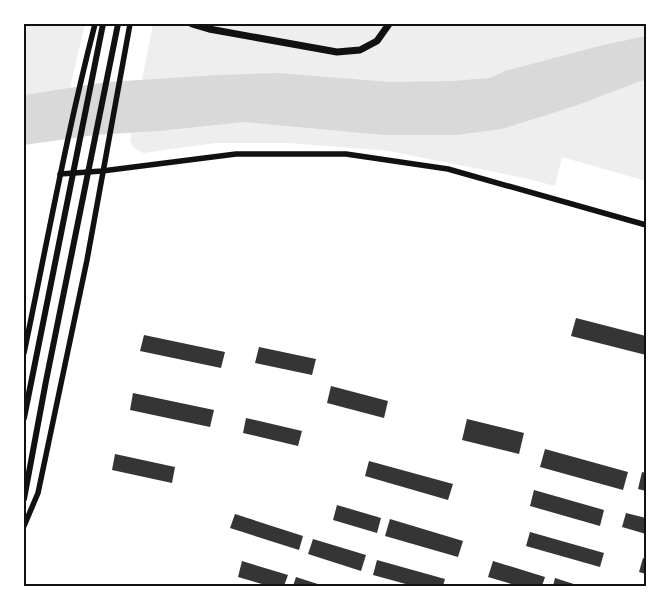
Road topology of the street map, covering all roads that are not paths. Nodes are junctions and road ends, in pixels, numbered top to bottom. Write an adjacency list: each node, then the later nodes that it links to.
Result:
1 (95, 24): 8 (street)
2 (103, 24): 11 (main road)
3 (118, 24): 12 (main road)
4 (130, 24): 7 (street)
5 (192, 24): 6 (main road)
6 (389, 24)
7 (102, 171): 8 (street); 9 (street); 13 (street)
8 (60, 174): 10 (street)
9 (646, 225)
10 (24, 353)
11 (24, 418)
12 (24, 499)
13 (24, 526)

